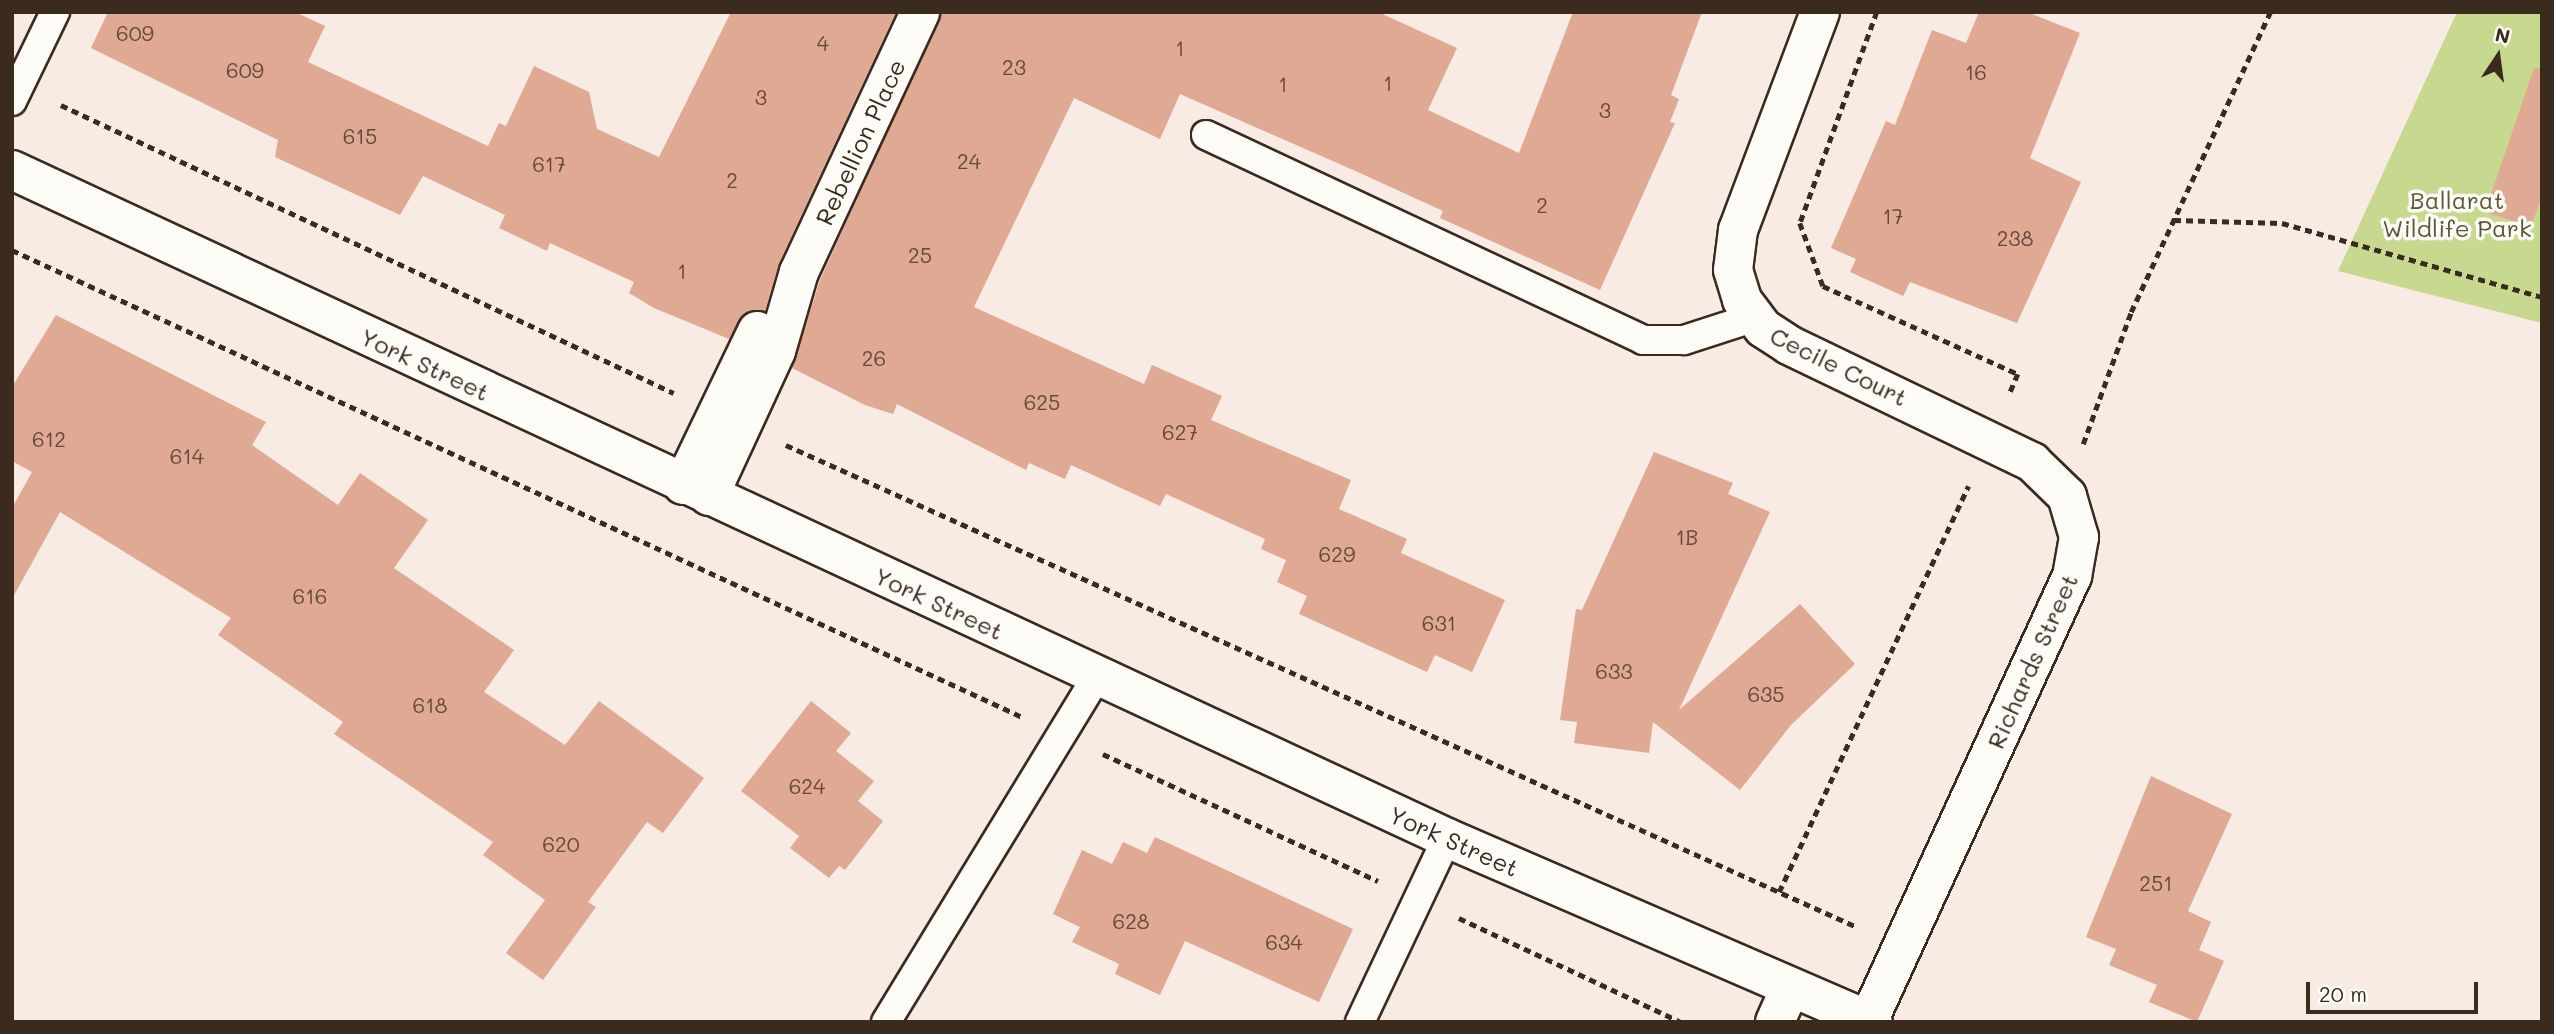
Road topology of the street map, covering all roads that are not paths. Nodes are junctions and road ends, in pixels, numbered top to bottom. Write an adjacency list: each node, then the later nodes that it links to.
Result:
1 (55, 12): 4 (lane)
2 (920, 12): 9 (street, Rebellion Place)
3 (1820, 12): 7 (street, Cecile Court)
4 (16, 93)
5 (1206, 135): 7 (lane)
6 (12, 170): 9 (street, York Street)
7 (1752, 318): 8 (street, Cecile Court)
8 (2062, 490): 13 (street, Richards Street)
9 (696, 491): 10 (street, York Street)
10 (1097, 676): 11 (street, York Street); 14 (lane)
11 (1447, 838): 12 (street, York Street); 15 (lane)
12 (1782, 1006): 13 (street, York Street)
13 (1871, 1021)
14 (886, 1022)
15 (1360, 1022)

